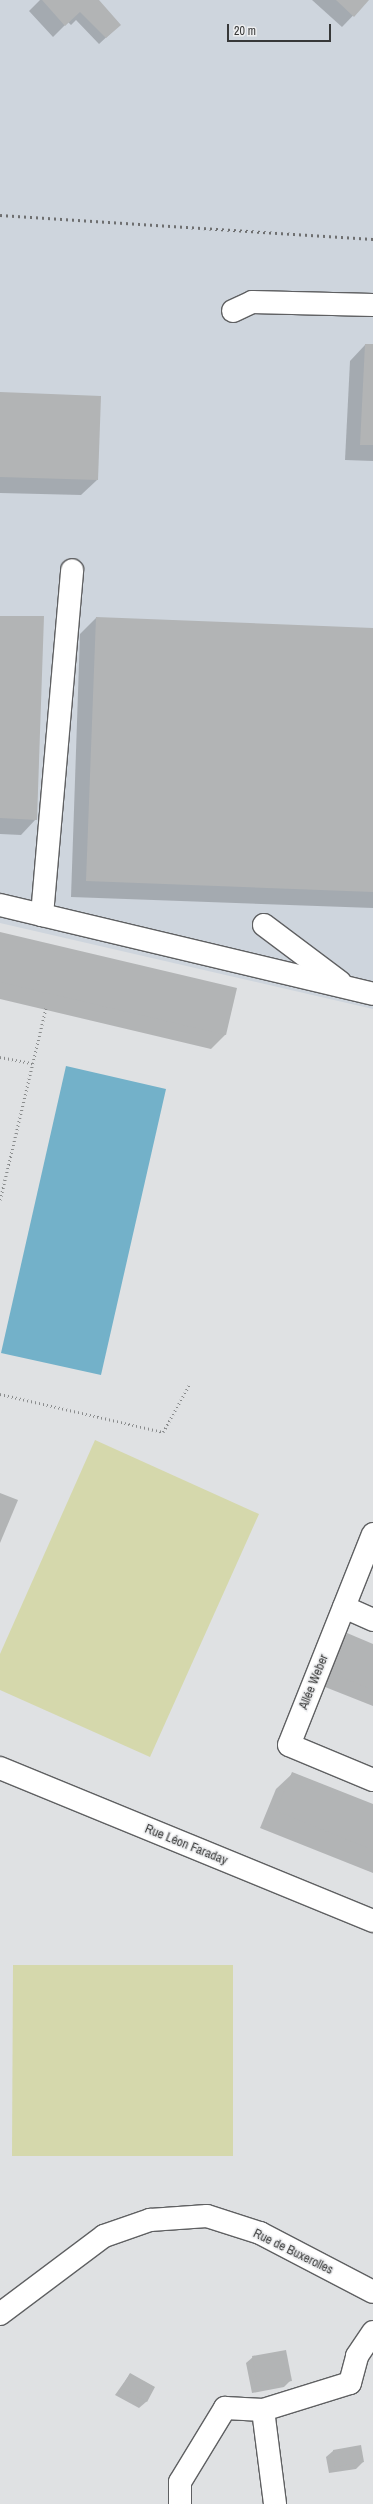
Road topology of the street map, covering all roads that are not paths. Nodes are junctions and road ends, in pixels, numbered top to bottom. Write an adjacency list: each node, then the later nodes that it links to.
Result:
1 (373, 305): 2 (street)
2 (233, 311)
3 (72, 570): 5 (street)
4 (0, 904): 5 (street)
5 (42, 914): 7 (street)
6 (264, 925): 7 (street)
7 (348, 988): 8 (street)
8 (373, 994)
9 (373, 1534): 10 (street, Allée Weber)
10 (344, 1608): 11 (street); 13 (street, Allée Weber)
11 (373, 1620)
12 (0, 1768): 14 (street, Rue Léon Faraday)
13 (373, 1780)
14 (373, 1921)
15 (373, 2292): 16 (street, Rue de Buxerolles)
16 (0, 2314)
17 (373, 2332): 18 (street)
18 (263, 2410): 19 (street); 20 (street)
19 (180, 2504)
20 (275, 2504)

